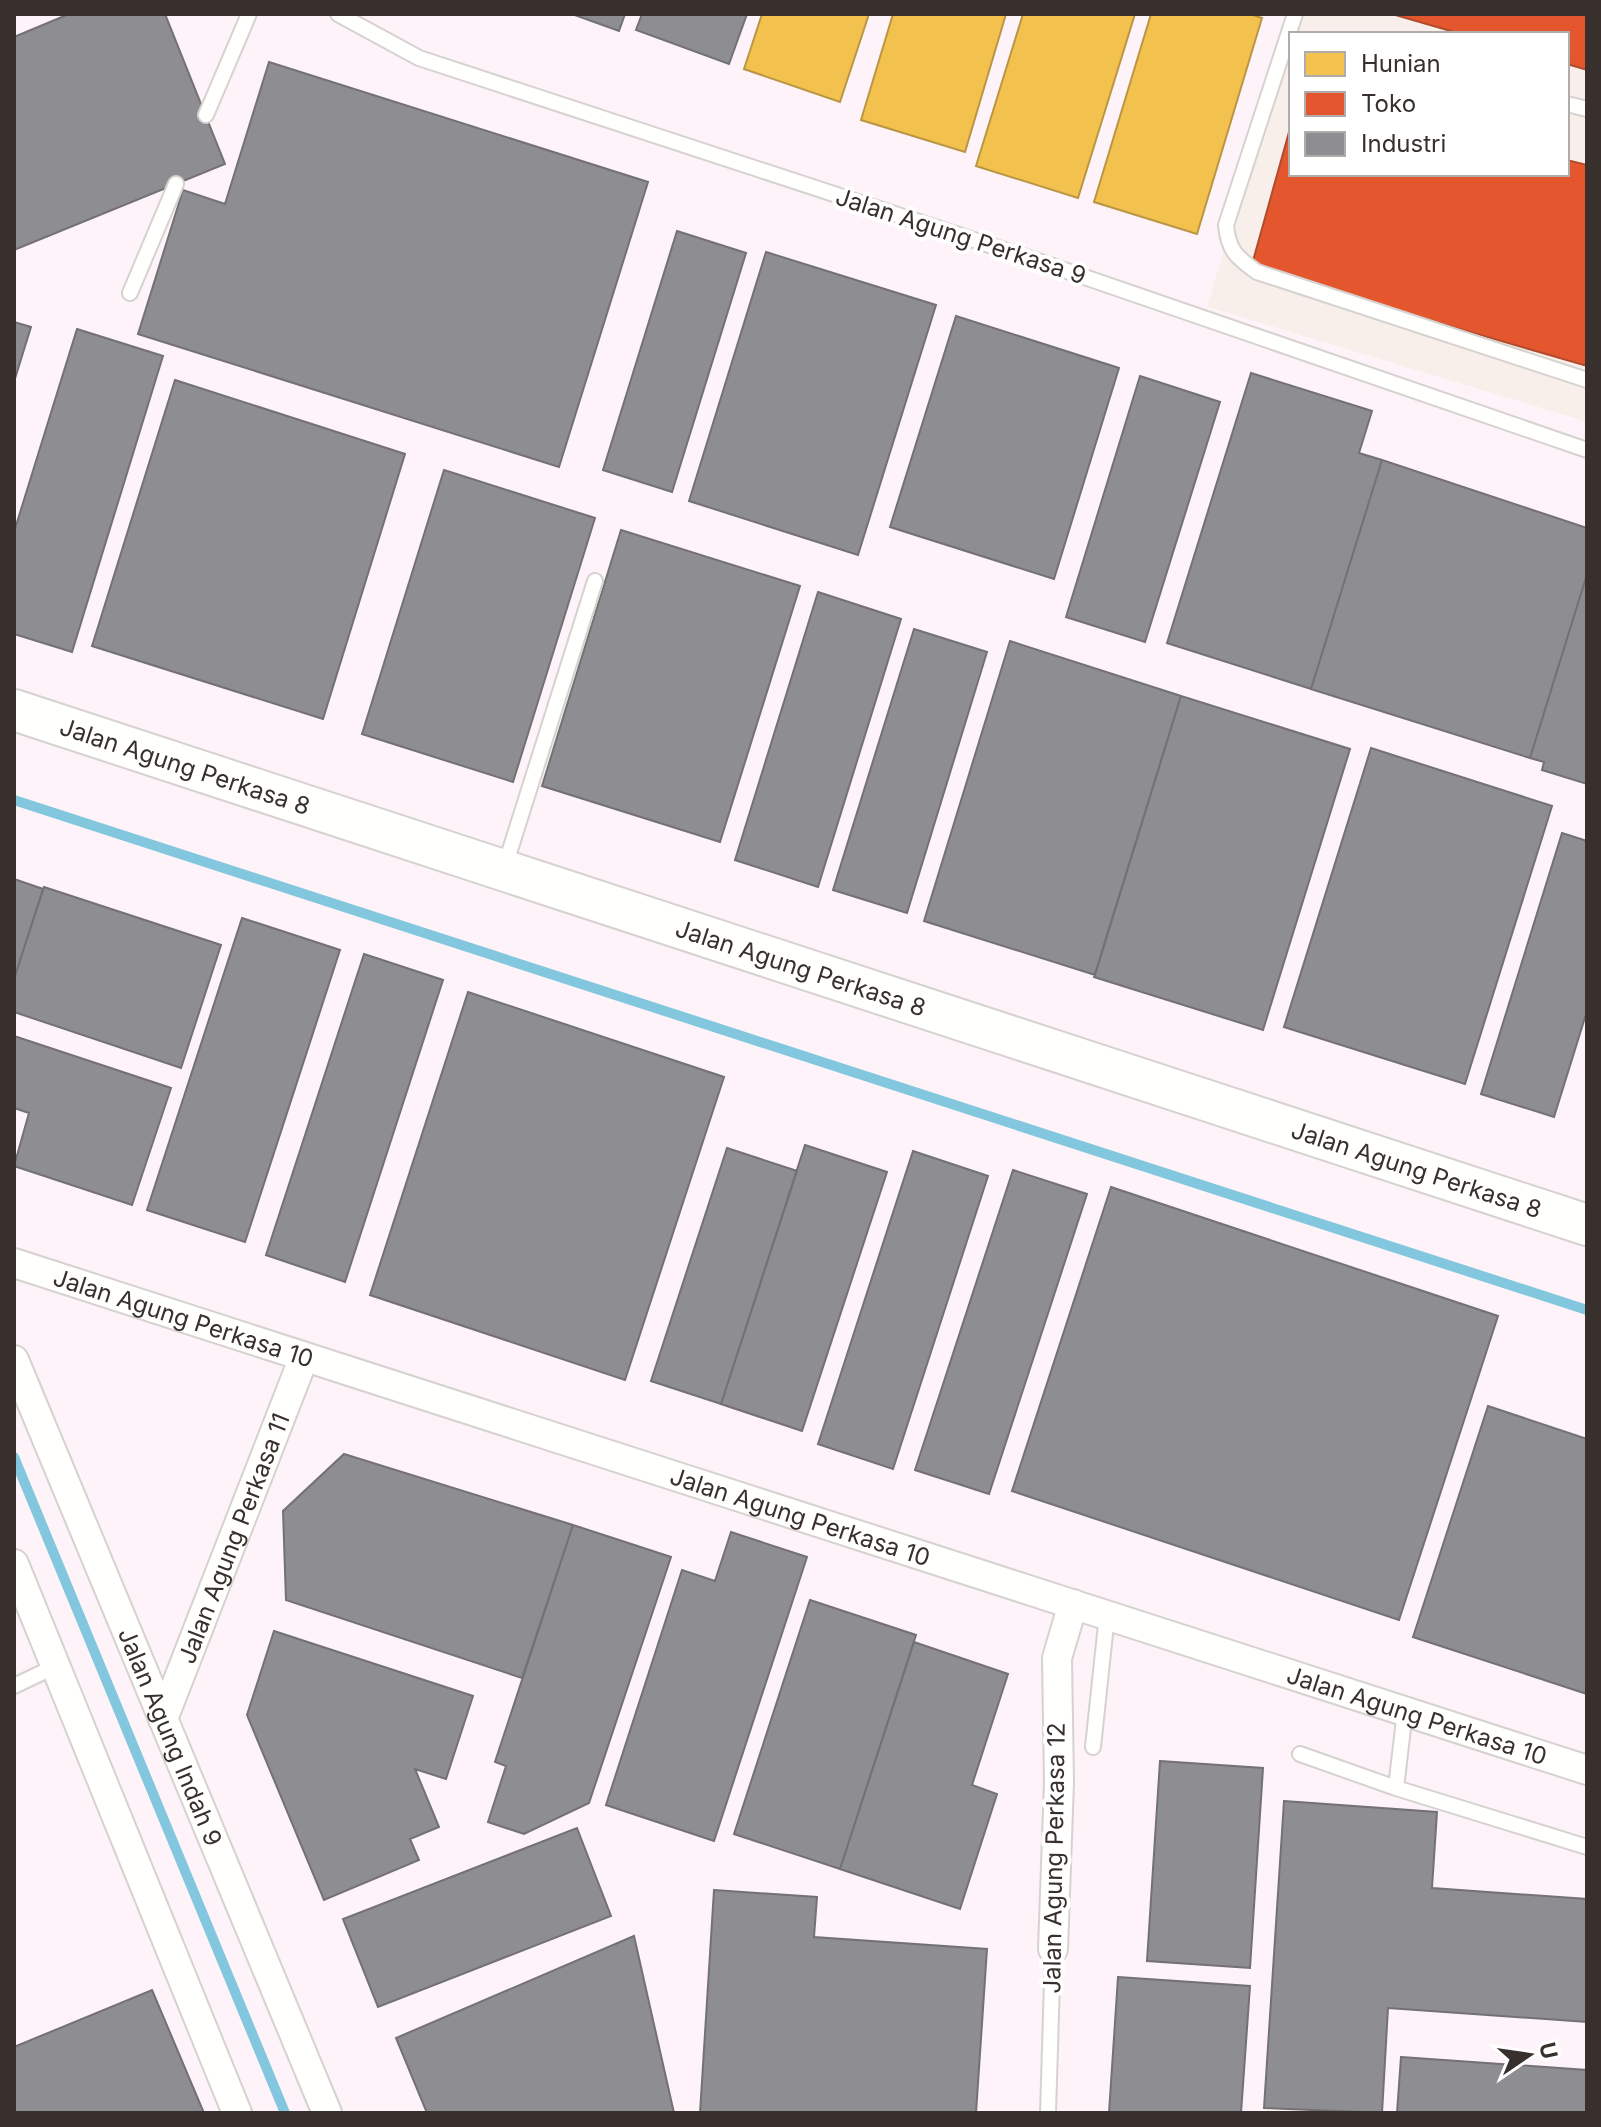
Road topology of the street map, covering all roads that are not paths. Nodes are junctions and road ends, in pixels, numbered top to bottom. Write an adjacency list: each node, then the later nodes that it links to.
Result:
1 (249, 14): 8 (lane)
2 (338, 14): 12 (lane, Jalan Agung Perkasa 9)
3 (1295, 14): 4 (lane)
4 (1291, 29): 5 (lane); 6 (lane)
5 (1290, 32)
6 (1301, 32)
7 (1289, 35): 11 (lane)
8 (206, 115)
9 (176, 184): 10 (lane)
10 (130, 293)
11 (1587, 380)
12 (1587, 450)
13 (595, 581): 15 (lane)
14 (14, 710): 15 (street, Jalan Agung Perkasa 8)
15 (504, 869): 16 (street, Jalan Agung Perkasa 8)
16 (1587, 1225)
17 (14, 1263): 18 (street, Jalan Agung Perkasa 10)
18 (304, 1357): 21 (street, Jalan Agung Perkasa 10); 26 (street, Jalan Agung Perkasa 11)
19 (14, 1360): 26 (street, Jalan Agung Indah 9)
20 (14, 1564): 23 (street)
21 (1073, 1604): 22 (street, Jalan Agung Perkasa 10); 32 (street, Jalan Agung Perkasa 12)
22 (1107, 1615): 25 (street, Jalan Agung Perkasa 10); 27 (lane)
23 (56, 1666): 24 (lane); 33 (street)
24 (14, 1686)
25 (1405, 1711): 29 (street, Jalan Agung Perkasa 10); 30 (lane)
26 (163, 1719): 34 (street, Jalan Agung Indah 9)
27 (1093, 1747)
28 (1300, 1754): 30 (lane)
29 (1587, 1770)
30 (1396, 1788): 31 (lane)
31 (1587, 1847)
32 (1053, 1949): 35 (lane, Jalan Agung Perkasa 12)
33 (237, 2113)
34 (327, 2113)
35 (1048, 2113)

